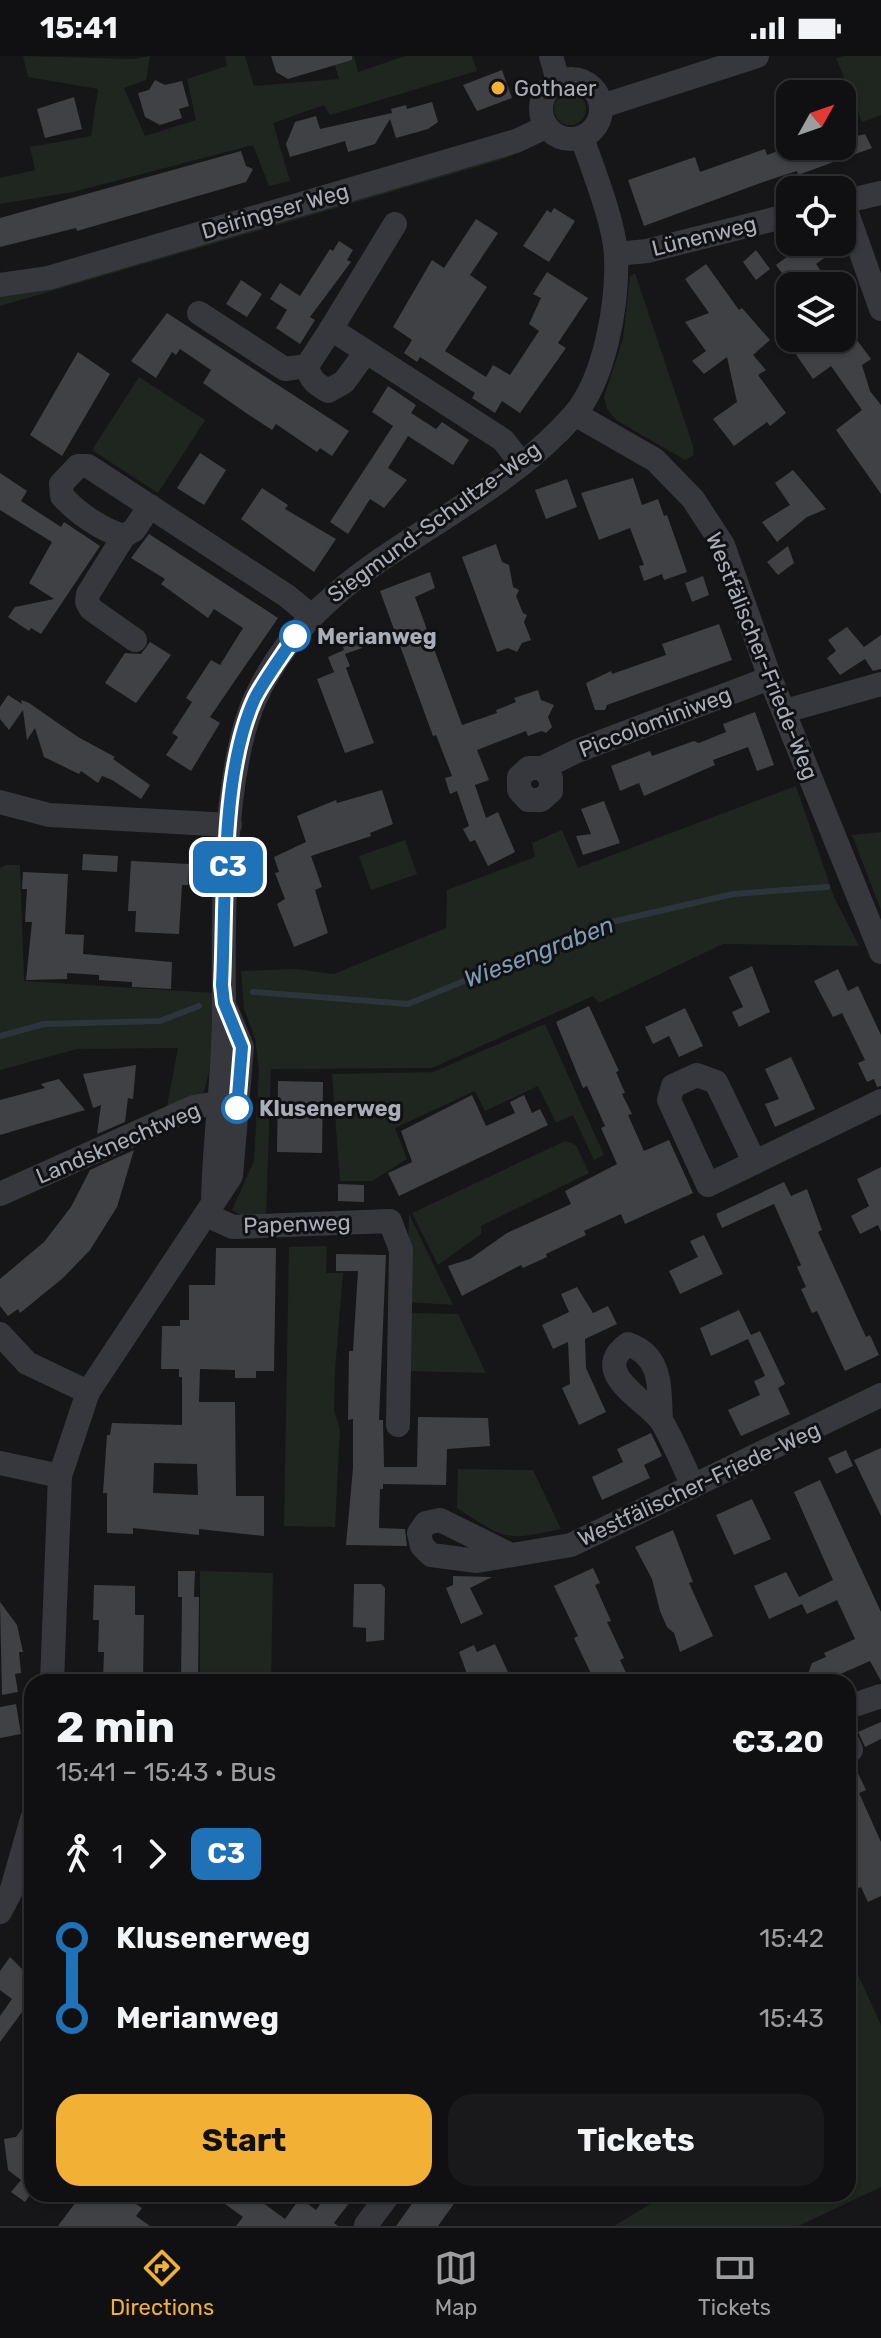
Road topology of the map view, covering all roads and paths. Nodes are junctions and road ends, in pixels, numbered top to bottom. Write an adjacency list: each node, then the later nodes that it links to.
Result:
1 (551, 56): 3 (street)
2 (757, 56): 4 (street)
3 (558, 81): 4 (street); 5 (street)
4 (602, 106): 6 (street)
5 (546, 127): 6 (street); 13 (street, Deiringser Weg)
6 (582, 138): 12 (street, Siegmund-Schultze-Weg)
7 (881, 193): 8 (street)
8 (856, 199)
9 (776, 219): 12 (street, Lünenweg)
10 (395, 224): 16 (street)
11 (856, 239): 14 (street)
12 (616, 254): 19 (street, Siegmund-Schultze-Weg)
13 (0, 285)
14 (881, 309)
15 (199, 313): 18 (street)
16 (331, 329): 17 (street); 18 (street)
17 (366, 352): 18 (street); 20 (street)
18 (307, 366)
19 (575, 414): 20 (street, Siegmund-Schultze-Weg); 25 (street, Westfälischer-Friede-Weg)
20 (522, 464): 23 (street, Siegmund-Schultze-Weg)
21 (150, 506): 22 (street); 22 (street); 23 (street)
22 (124, 536): 24 (street)
23 (310, 615): 30 (street, Siegmund-Schultze-Weg)
24 (135, 640)
25 (770, 678): 27 (street, Westfälischer-Friede-Weg); 28 (street, Piccolominiweg)
26 (881, 684): 27 (street)
27 (785, 711): 31 (street, Westfälischer-Friede-Weg)
28 (542, 768)
29 (0, 802): 30 (street)
30 (230, 825): 32 (street, Siegmund-Schultze-Weg)
31 (881, 952)
32 (229, 1100): 35 (street, Landsknechtweg); 36 (street, Siegmund-Schultze-Weg)
33 (881, 1101): 34 (street)
34 (754, 1161)
35 (0, 1194)
36 (210, 1209): 38 (street, Siegmund-Schultze-Weg); 41 (street, Papenweg)
37 (0, 1334): 38 (street)
38 (88, 1392): 43 (street, Siegmund-Schultze-Weg)
39 (881, 1395): 44 (street, Westfälischer-Friede-Weg)
40 (661, 1420): 44 (street)
41 (398, 1425)
42 (0, 1463): 43 (street)
43 (60, 1476): 46 (street, Siegmund-Schultze-Weg)
44 (693, 1486): 45 (street, Westfälischer-Friede-Weg)
45 (511, 1555)
46 (52, 1674)
47 (881, 1696): 48 (street)
48 (856, 1704)
49 (24, 1840): 50 (street)
50 (6, 1886): 51 (street)
51 (0, 1912)
52 (383, 2202): 53 (street)
53 (366, 2225)

